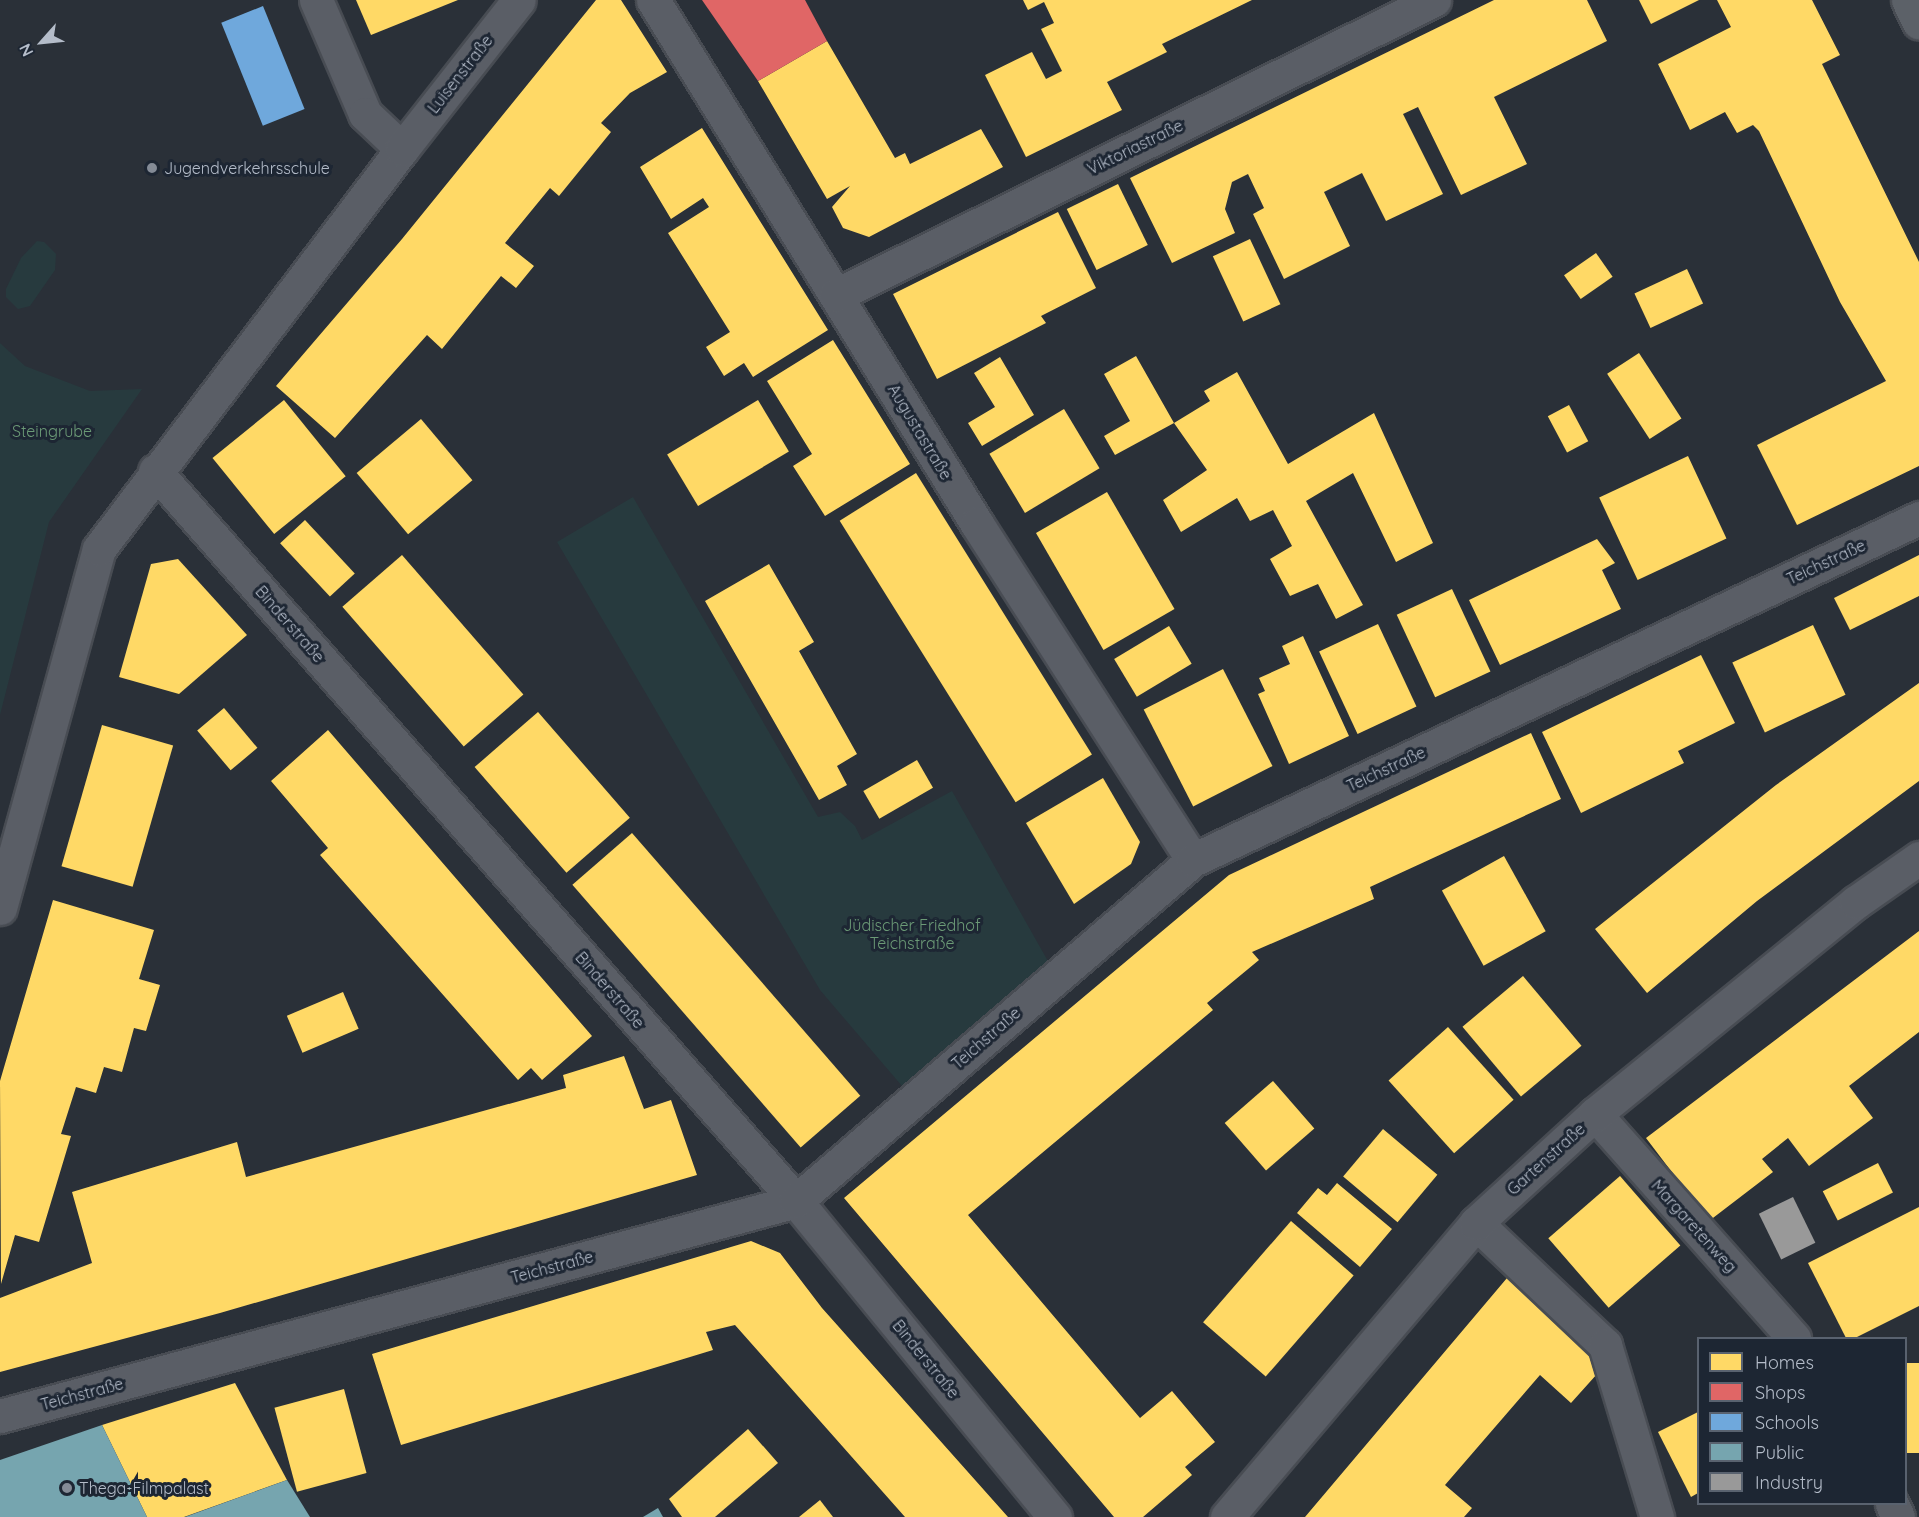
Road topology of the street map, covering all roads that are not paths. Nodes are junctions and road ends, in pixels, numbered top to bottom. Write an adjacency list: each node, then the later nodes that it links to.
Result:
1 (316, 0): 7 (street)
2 (519, 0): 7 (street, Luisenstraße)
3 (653, 0): 8 (street, Augustastraße)
4 (1434, 0): 8 (street, Viktoriastraße)
5 (1908, 0): 6 (main road)
6 (1919, 23)
7 (402, 148): 9 (street)
8 (836, 295): 12 (street, Augustastraße)
9 (155, 471): 13 (street); 15 (street, Binderstraße)
10 (1919, 518): 12 (street, Teichstraße)
11 (1919, 858): 14 (street, Gartenstraße)
12 (1193, 860): 15 (street, Teichstraße)
13 (0, 908)
14 (1595, 1114): 16 (street, Gartenstraße); 17 (street, Margaretenweg)
15 (796, 1201): 18 (street, Teichstraße); 19 (street, Binderstraße)
16 (1476, 1223): 20 (street, Gartenstraße); 21 (street)
17 (1793, 1337)
18 (0, 1416)
19 (1055, 1517)
20 (1227, 1517)
21 (1658, 1517)

